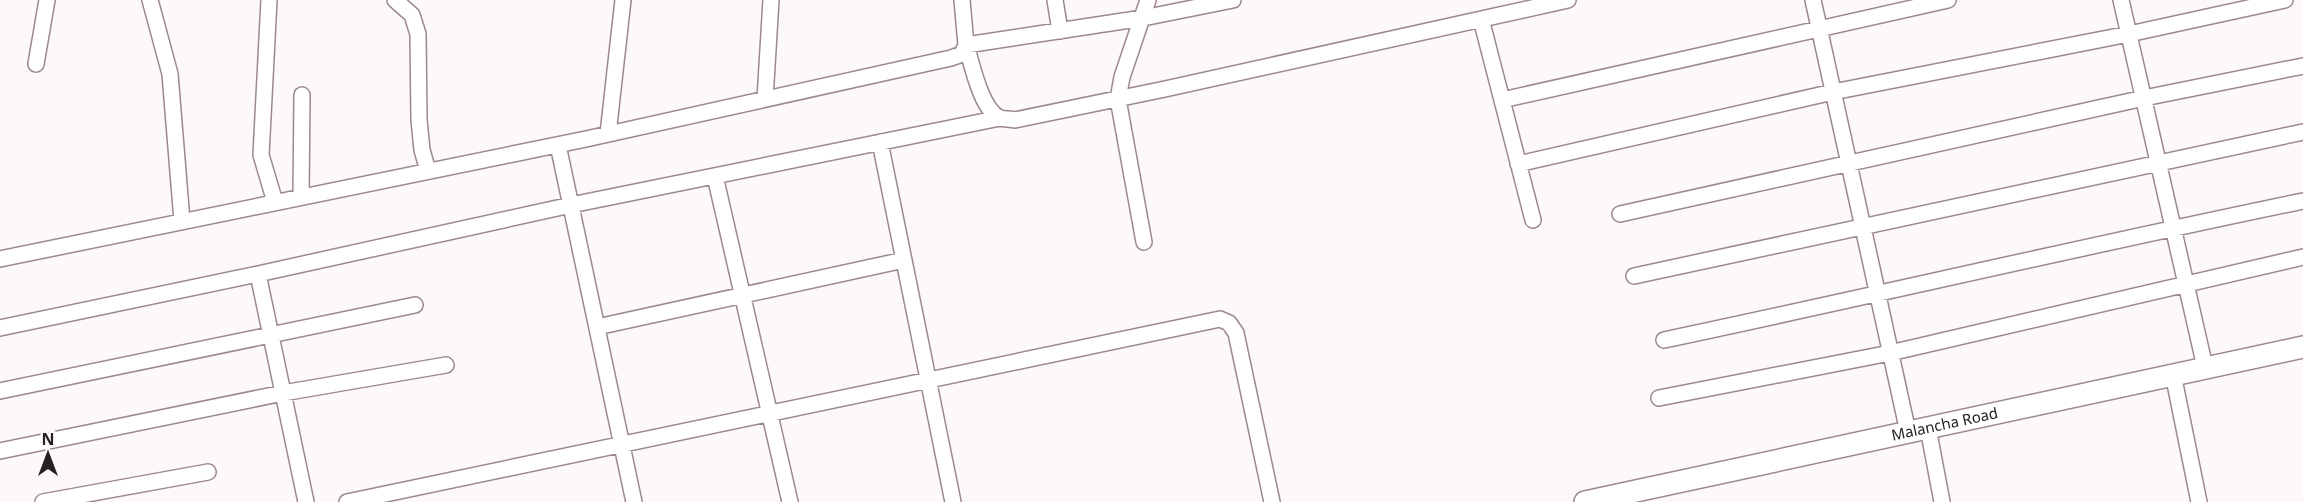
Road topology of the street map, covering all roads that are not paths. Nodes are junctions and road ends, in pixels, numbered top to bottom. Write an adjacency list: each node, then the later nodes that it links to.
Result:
1 (47, 0): 22 (street)
2 (150, 0): 46 (street)
3 (269, 0): 42 (street)
4 (395, 0): 38 (street)
5 (623, 0): 32 (street)
6 (771, 0): 27 (street)
7 (962, 0): 21 (street)
8 (1055, 0): 19 (street)
9 (1148, 0): 16 (street)
10 (1233, 0): 16 (street)
11 (1568, 0): 17 (street)
12 (1813, 0): 18 (street)
13 (1948, 0): 18 (street)
14 (2121, 0): 20 (street)
15 (2285, 0): 20 (street)
16 (1143, 18): 19 (street); 28 (street)
17 (1481, 19): 28 (street); 29 (street)
18 (1819, 28): 24 (street); 29 (street)
19 (1060, 31): 21 (street)
20 (2129, 34): 24 (street); 26 (street)
21 (966, 45): 27 (street); 30 (street)
22 (36, 64)
23 (2303, 66): 26 (street)
24 (1833, 92): 35 (street); 36 (street)
25 (302, 95): 40 (street)
26 (2144, 98): 35 (street); 37 (street)
27 (765, 99): 32 (street)
28 (1118, 99): 30 (street); 49 (street)
29 (1502, 100): 36 (street)
30 (1000, 118): 33 (street)
31 (2303, 132): 37 (street)
32 (608, 134): 34 (street)
33 (880, 142): 39 (street); 52 (street)
34 (558, 145): 38 (street); 43 (street)
35 (1849, 163): 44 (street); 47 (street)
36 (1518, 164): 45 (street)
37 (2158, 164): 47 (street); 48 (street)
38 (428, 171): 40 (street)
39 (715, 176): 43 (street); 57 (street)
40 (301, 197): 42 (street)
41 (2303, 201): 48 (street)
42 (275, 202): 46 (street)
43 (571, 205): 53 (street); 60 (street)
44 (1620, 214)
45 (1533, 220)
46 (182, 221): 51 (street)
47 (1862, 226): 54 (street); 56 (street)
48 (2173, 228): 55 (street); 56 (street)
49 (1144, 242)
50 (2303, 257): 55 (street)
51 (0, 259)
52 (904, 260): 57 (street); 68 (street)
53 (258, 274): 59 (street); 61 (street)
54 (1634, 276)
55 (2186, 284): 64 (street); 66 (street)
56 (1878, 295): 62 (street); 64 (street)
57 (743, 296): 60 (street); 72 (street)
58 (415, 305): 61 (street)
59 (0, 327)
60 (597, 327): 74 (street)
61 (271, 336): 69 (street); 70 (street)
62 (1664, 340)
63 (2303, 347): 66 (main road, Malancha Road)
64 (1890, 353): 71 (street); 73 (street)
65 (446, 365): 70 (street)
66 (2205, 367): 67 (main road, Malancha Road)
67 (2173, 374): 73 (main road, Malancha Road); 86 (street)
68 (928, 380): 72 (street); 82 (street); 83 (street)
69 (0, 391)
70 (283, 393): 75 (street); 78 (street)
71 (1659, 398)
72 (770, 414): 74 (street); 81 (street)
73 (1918, 430): 84 (main road, Malancha Road); 85 (street)
74 (622, 443): 79 (street); 80 (street)
75 (0, 451)
76 (208, 472): 77 (street)
77 (43, 502)
78 (306, 502)
79 (346, 502)
80 (634, 502)
81 (790, 502)
82 (953, 502)
83 (1272, 502)
84 (1585, 502)
85 (1942, 502)
86 (2199, 502)

